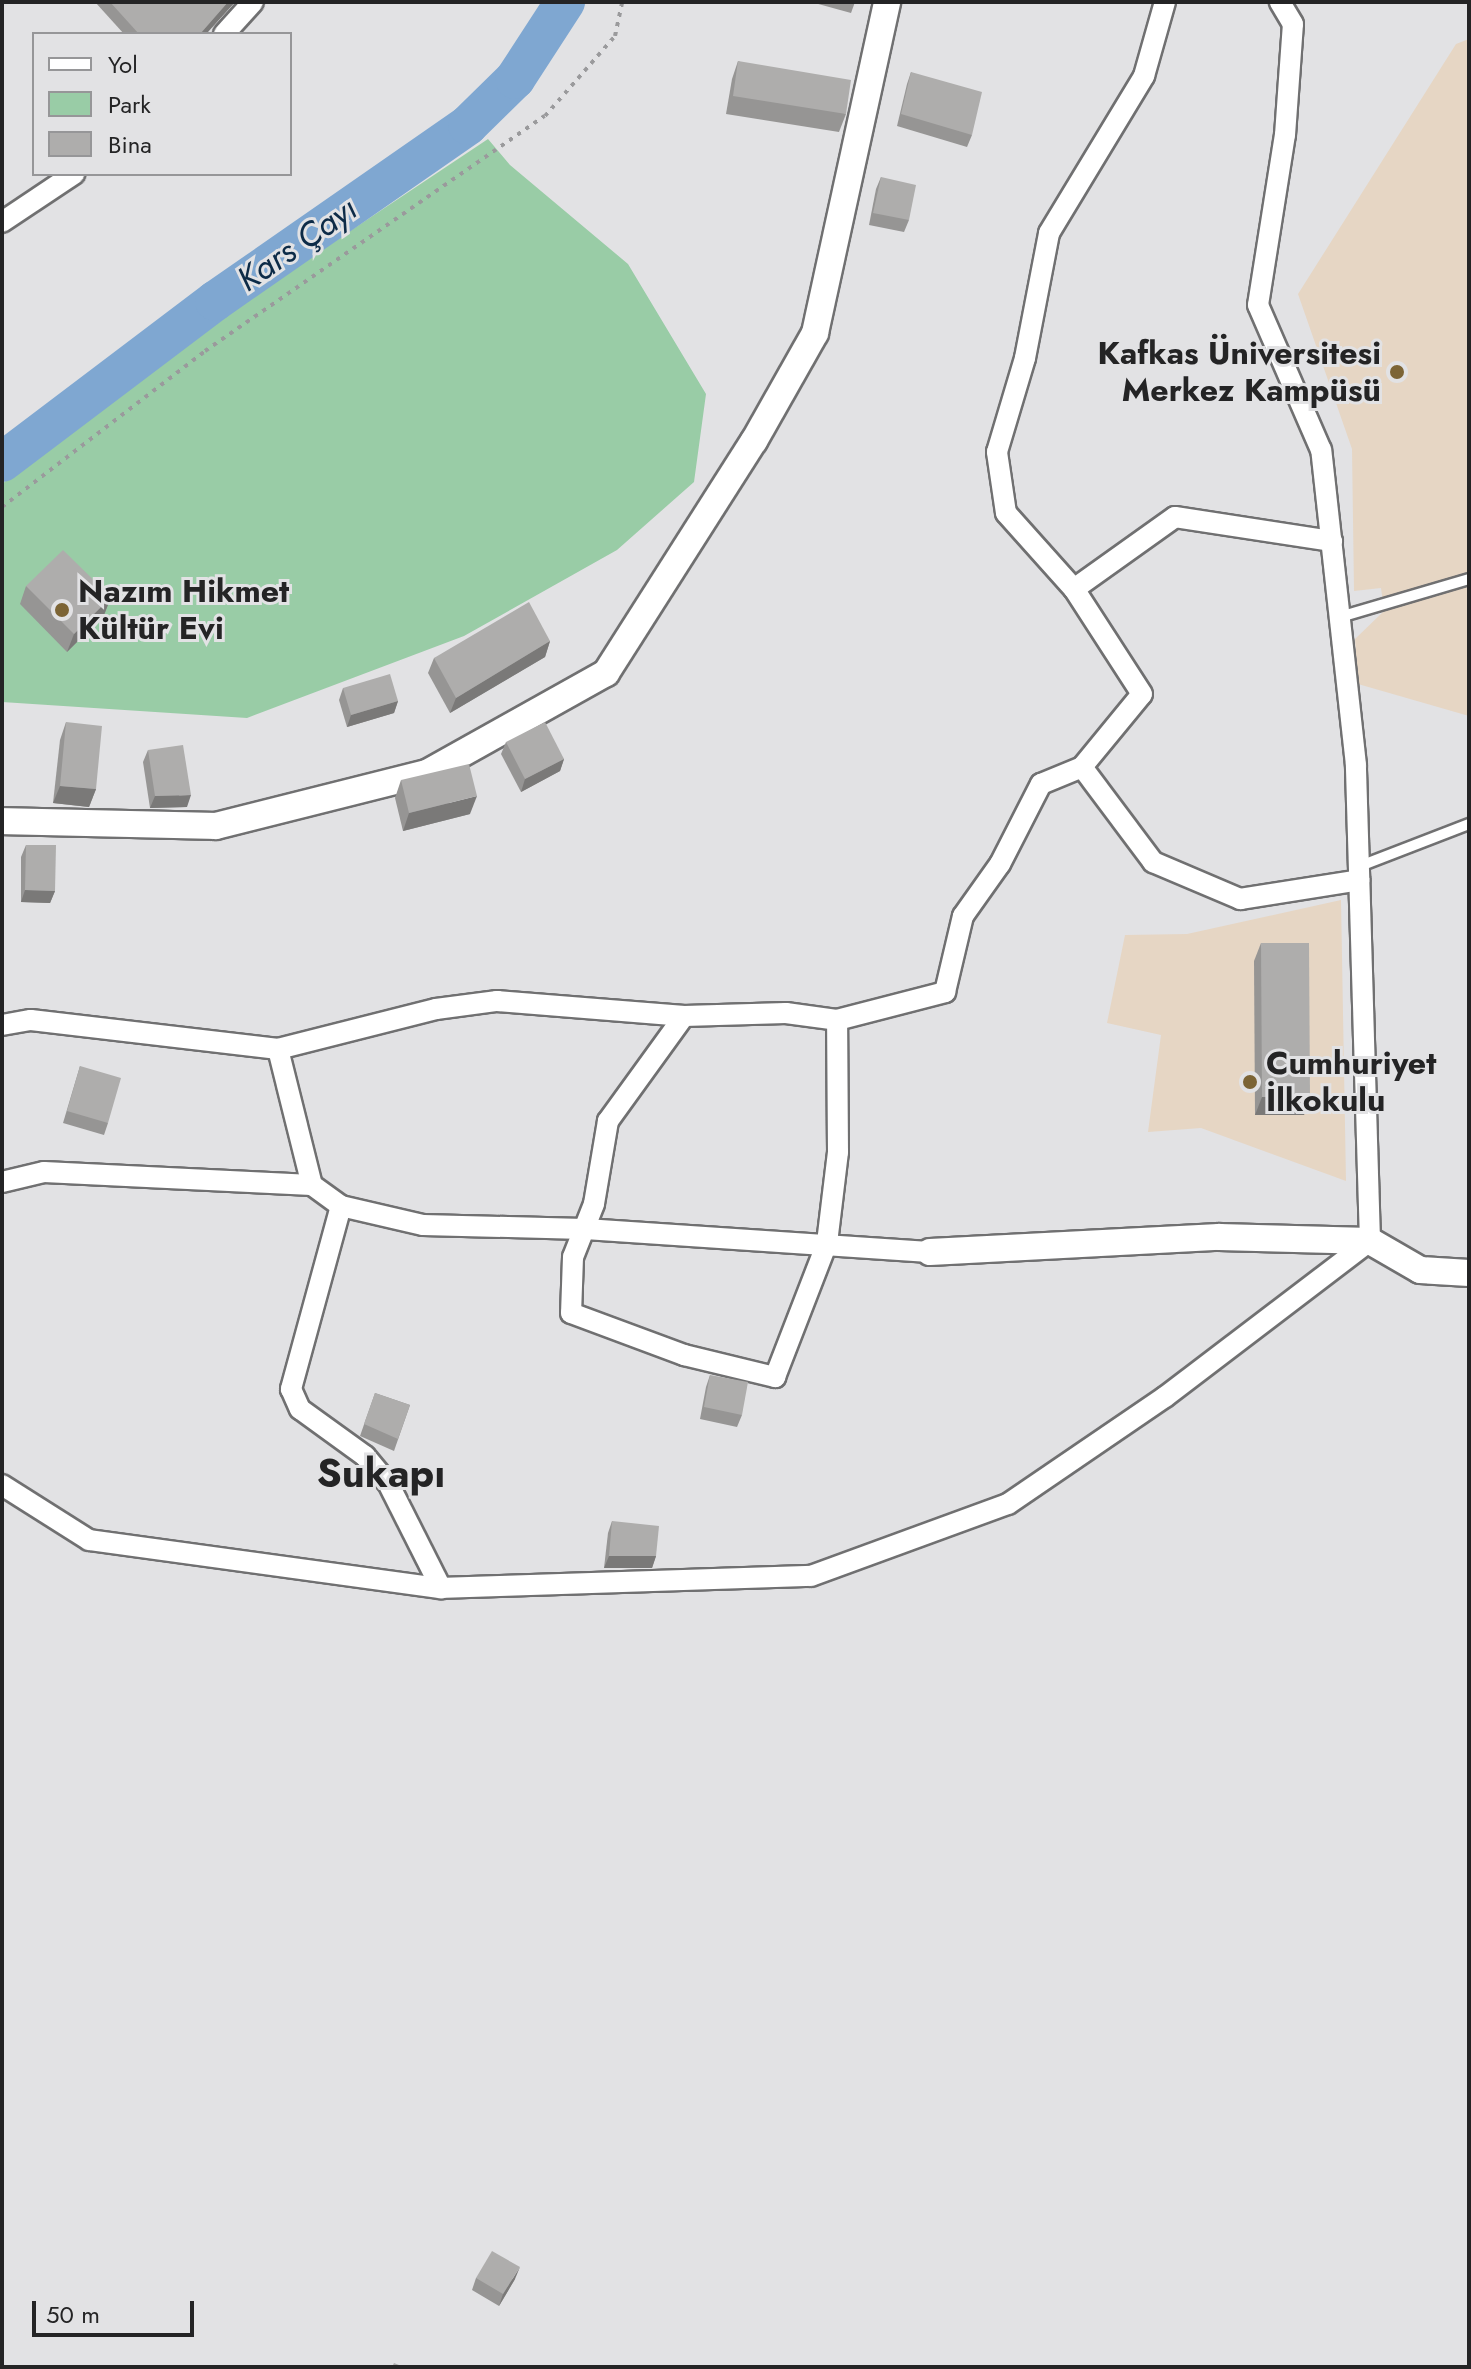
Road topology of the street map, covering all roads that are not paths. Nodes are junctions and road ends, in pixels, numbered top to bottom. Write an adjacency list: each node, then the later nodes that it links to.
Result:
1 (253, 2): 5 (street)
2 (887, 2): 13 (street)
3 (1165, 2): 10 (street)
4 (1280, 2): 8 (street)
5 (226, 32)
6 (71, 176): 7 (street)
7 (2, 222)
8 (1332, 541): 10 (street); 11 (street)
9 (1469, 579): 11 (lane)
10 (1074, 589): 12 (street)
11 (1340, 617): 15 (street)
12 (1082, 767): 15 (street); 17 (street)
13 (2, 821)
14 (1469, 824): 15 (lane)
15 (1360, 873): 24 (street)
16 (684, 1016): 17 (street); 19 (street); 23 (street)
17 (837, 1020): 25 (street)
18 (2, 1025): 19 (street)
19 (278, 1049): 21 (street)
20 (2, 1182): 21 (street)
21 (312, 1185): 22 (street)
22 (341, 1206): 23 (street); 29 (street)
23 (584, 1229): 25 (street); 25 (street)
24 (1370, 1241): 26 (street); 27 (street); 29 (street)
25 (827, 1243): 26 (street)
26 (930, 1252)
27 (1469, 1273)
28 (2, 1485): 29 (street)
29 (441, 1588)

